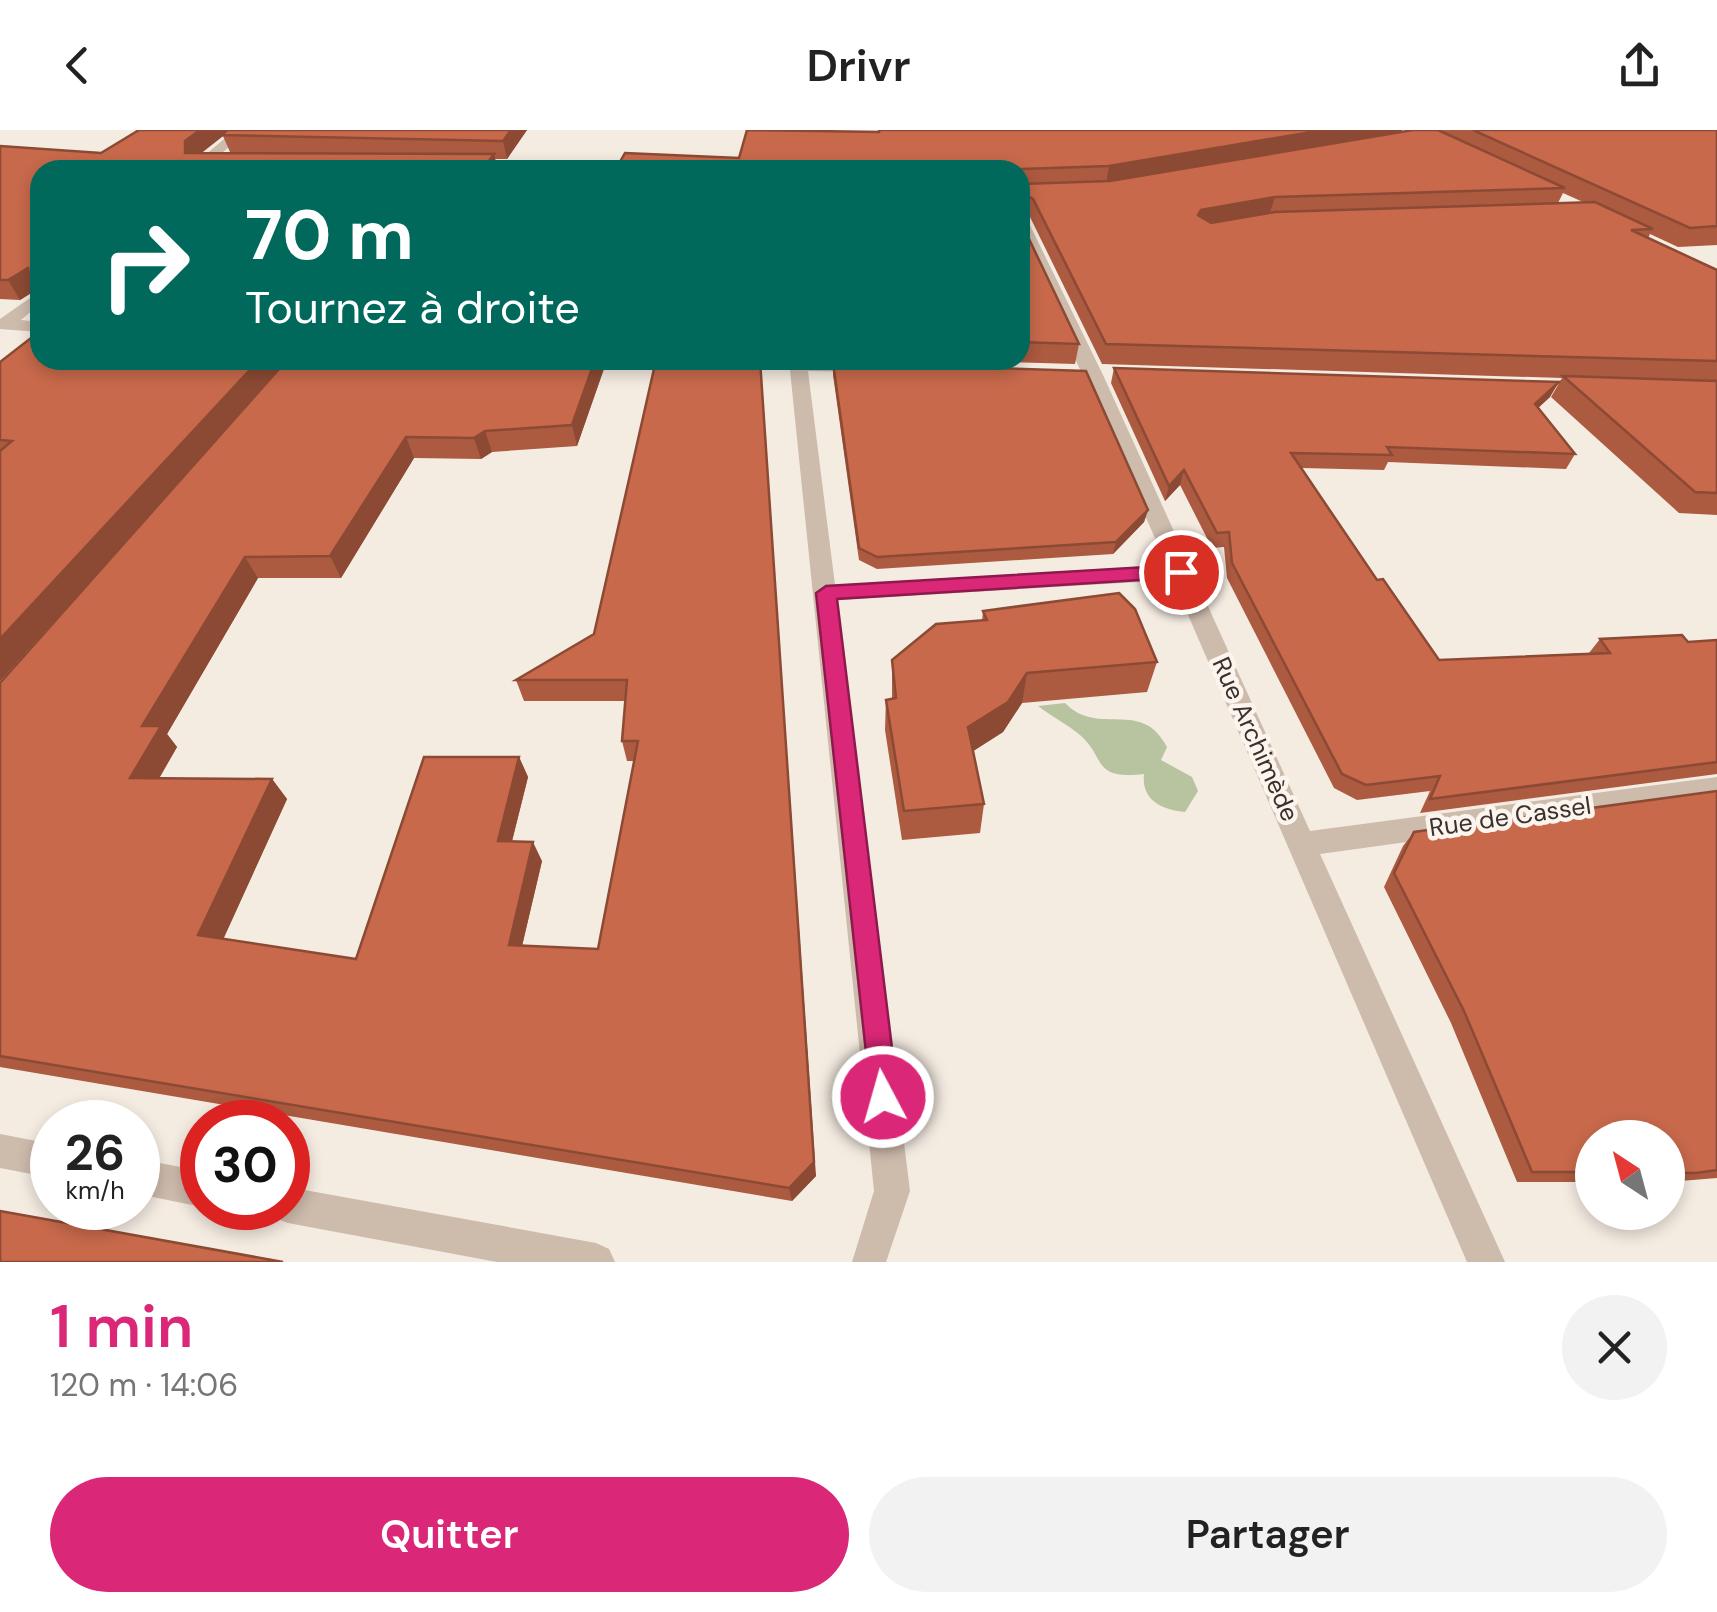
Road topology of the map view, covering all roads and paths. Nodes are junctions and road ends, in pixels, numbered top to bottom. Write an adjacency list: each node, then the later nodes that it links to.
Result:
1 (243, 130): 2 (street)
2 (207, 160)
3 (1030, 240): 8 (street, Rue Archimède)
4 (30, 304): 5 (street)
5 (3, 324): 6 (street)
6 (30, 326)
7 (799, 370): 9 (street)
8 (1181, 572): 9 (street); 11 (street, Rue Archimède)
9 (826, 593): 15 (street)
10 (1717, 788): 11 (street, Rue de Cassel)
11 (1303, 844): 17 (street, Rue Archimède)
12 (0, 1151): 13 (street)
13 (30, 1157)
14 (310, 1209): 16 (street)
15 (867, 1261)
16 (596, 1262)
17 (1486, 1262)

